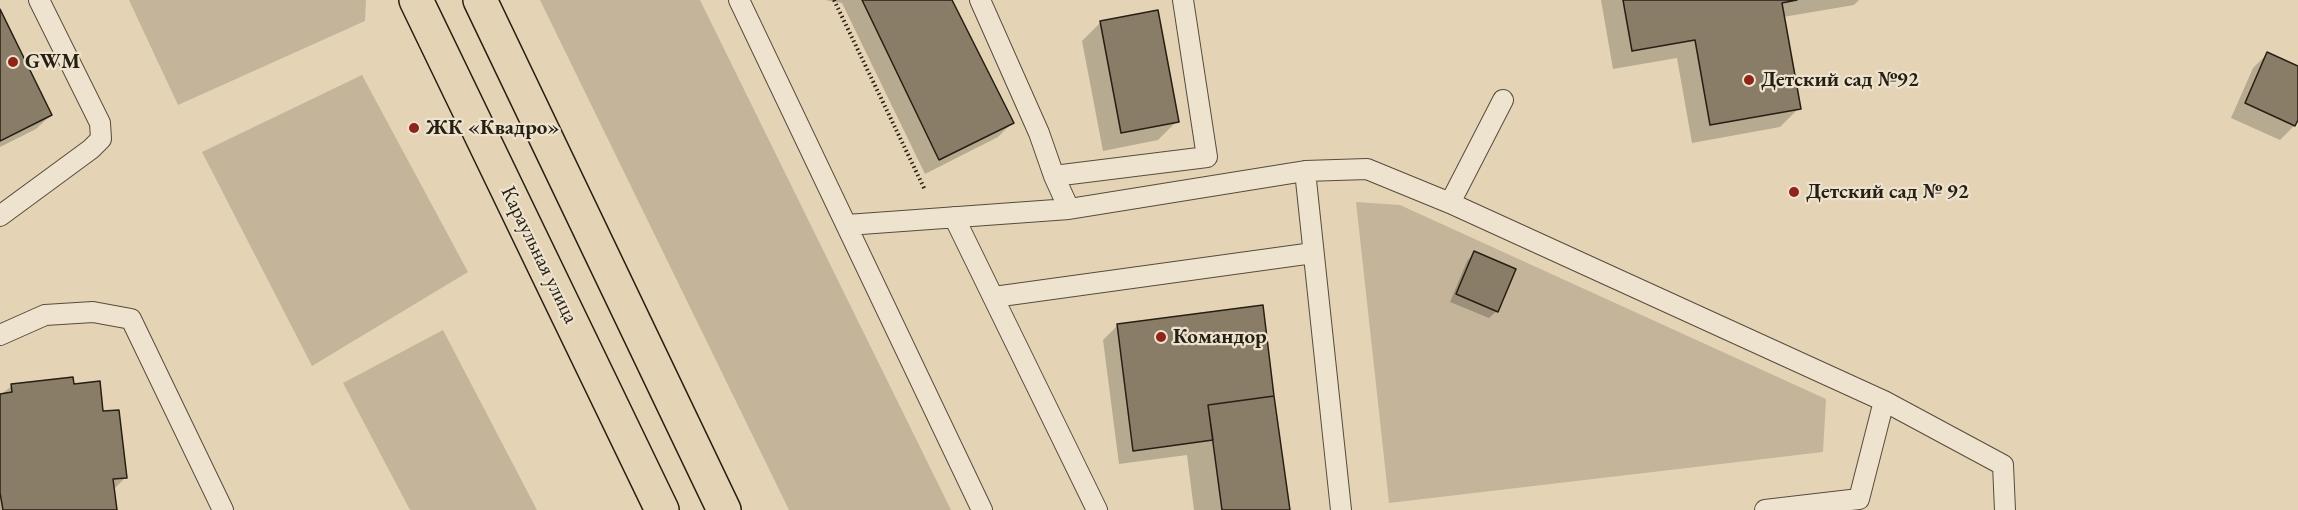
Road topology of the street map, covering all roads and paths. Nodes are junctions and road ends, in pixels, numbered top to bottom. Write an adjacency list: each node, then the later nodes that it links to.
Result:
1 (39, 0): 13 (lane)
2 (417, 0): 21 (main road, Караульная улица)
3 (480, 0): 22 (main road)
4 (739, 0): 15 (lane)
5 (834, 0): 14 (path)
6 (980, 0): 10 (lane)
7 (1183, 0): 10 (lane)
8 (1503, 100): 11 (lane)
9 (1305, 171): 11 (lane); 12 (lane); 16 (lane)
10 (1054, 176): 12 (lane)
11 (1450, 203): 19 (lane)
12 (1069, 209): 14 (lane)
13 (0, 216)
14 (946, 218): 15 (lane); 17 (lane)
15 (847, 225): 23 (lane)
16 (1313, 253): 17 (lane); 25 (lane)
17 (994, 297): 24 (lane)
18 (0, 335): 20 (lane)
19 (1884, 401): 26 (lane); 27 (lane)
20 (223, 510)
21 (662, 510)
22 (724, 510)
23 (982, 510)
24 (1097, 510)
25 (1341, 510)
26 (1765, 510)
27 (2005, 510)

